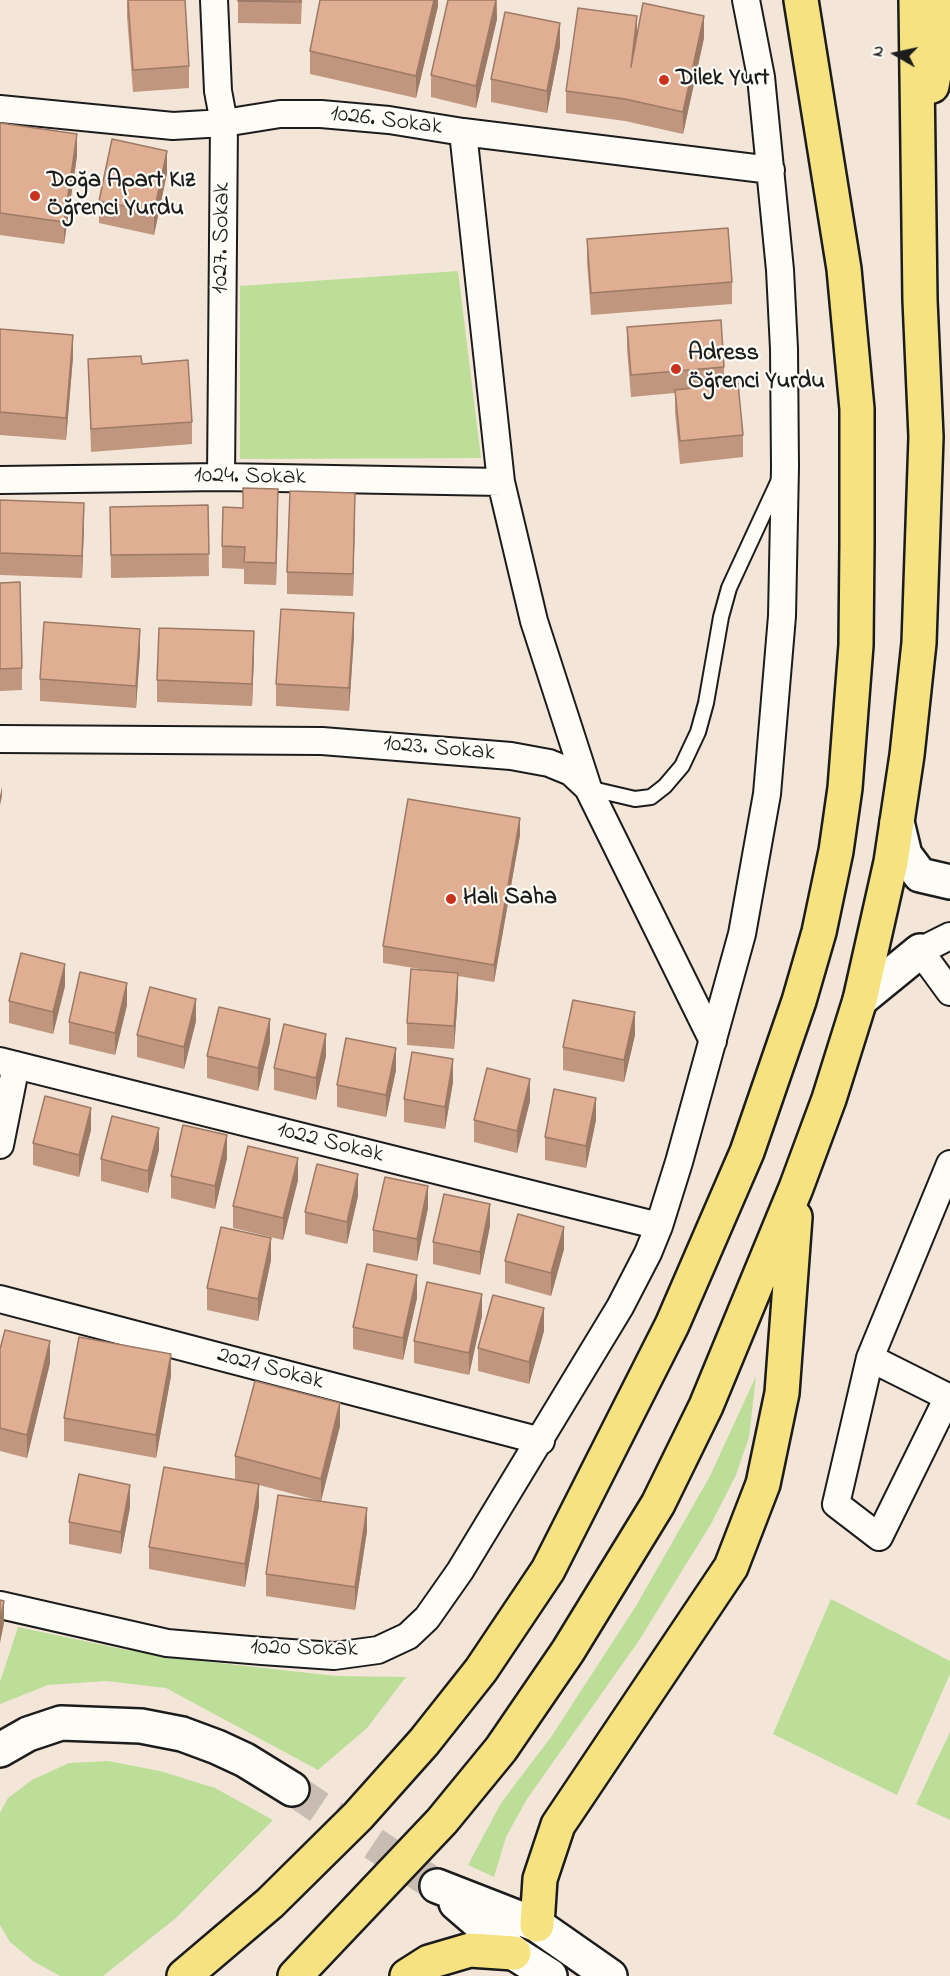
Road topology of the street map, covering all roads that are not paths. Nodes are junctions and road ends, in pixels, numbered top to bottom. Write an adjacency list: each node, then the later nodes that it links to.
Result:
1 (214, 0): 7 (street, 1027. Sokak)
2 (746, 0): 10 (street, 1020 Sokak)
3 (801, 0): 37 (highway)
4 (916, 0): 9 (highway)
5 (948, 0): 9 (highway)
6 (0, 109): 7 (street, 1026. Sokak)
7 (224, 123): 8 (street, 1026. Sokak); 12 (street, 1027. Sokak)
8 (463, 132): 10 (street, 1026. Sokak); 14 (street)
9 (918, 165): 17 (highway)
10 (771, 170): 11 (street, 1020 Sokak)
11 (785, 467): 16 (lane); 23 (street, 1020 Sokak)
12 (221, 477): 13 (street, 1024. Sokak); 14 (street, 1024. Sokak)
13 (0, 480)
14 (501, 482): 16 (street)
15 (0, 739): 16 (street, 1023. Sokak)
16 (588, 788): 23 (street, 1023. Sokak)
17 (897, 822): 18 (main road); 22 (highway)
18 (950, 882)
19 (950, 936): 20 (street)
20 (920, 951): 21 (street); 22 (main road)
21 (950, 993)
22 (860, 1000): 27 (highway)
23 (713, 1041): 28 (street, 1020 Sokak)
24 (8, 1063): 25 (street); 28 (street, 1022 Sokak)
25 (0, 1145)
26 (950, 1164): 30 (street)
27 (796, 1188): 35 (highway); 38 (highway)
28 (659, 1226): 31 (street, 1020 Sokak)
29 (0, 1299): 31 (street, 2021 Sokak)
30 (870, 1358): 30 (street)
31 (541, 1441): 32 (street, 1020 Sokak)
32 (0, 1605)
33 (0, 1750): 34 (main road)
34 (292, 1789)
35 (537, 1925): 36 (main road); 36 (main road); 41 (main road)
36 (514, 1953): 39 (highway); 40 (main road)
37 (184, 1976)
38 (295, 1976)
39 (407, 1976)
40 (550, 1976)
41 (610, 1976)

